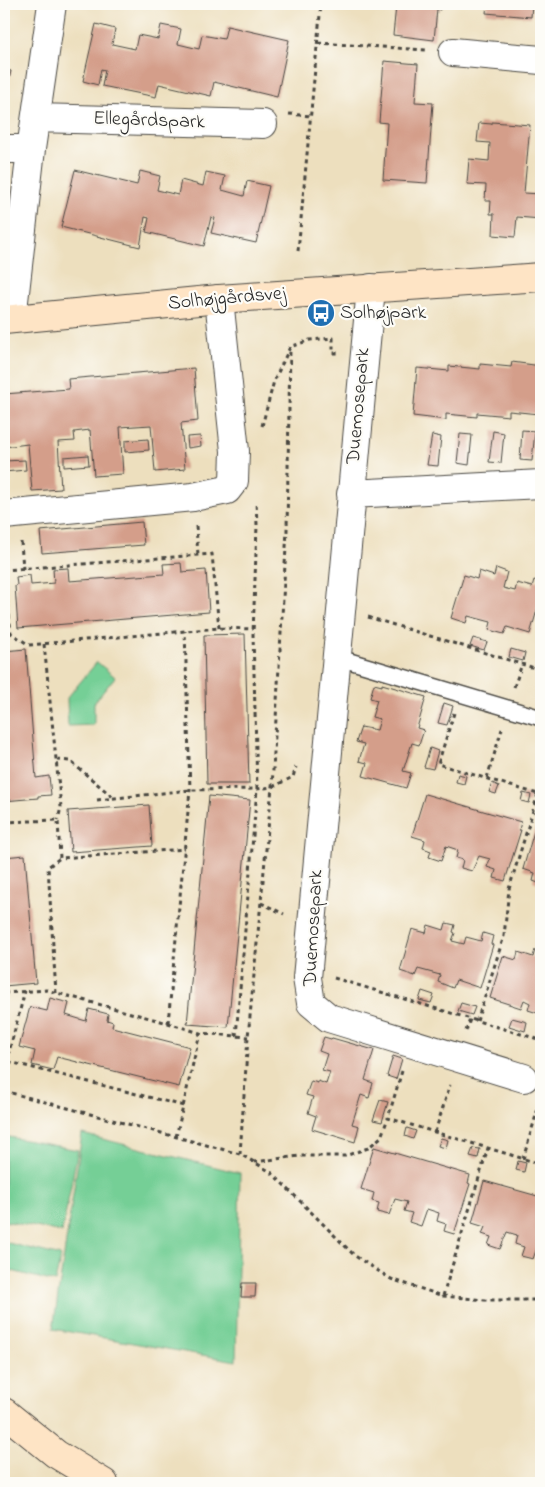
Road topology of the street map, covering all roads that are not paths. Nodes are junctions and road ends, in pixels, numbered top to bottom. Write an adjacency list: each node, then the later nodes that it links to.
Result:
1 (52, 4): 4 (street)
2 (453, 52): 3 (street)
3 (541, 60)
4 (36, 118): 5 (street, Ellegårdspark); 7 (street)
5 (262, 124)
6 (4, 149): 7 (street)
7 (31, 149): 11 (street)
8 (541, 277): 9 (street, Solhøjgårdsvej)
9 (370, 288): 10 (street, Solhøjgårdsvej); 13 (street, Duemosepark)
10 (218, 299): 11 (street, Solhøjgårdsvej); 14 (street)
11 (8, 320)
12 (541, 484): 13 (street, Duemosepark)
13 (351, 494): 15 (street, Duemosepark)
14 (4, 515)
15 (336, 657): 16 (lane); 17 (street, Duemosepark)
16 (541, 718)
17 (524, 1078)
18 (4, 1412): 19 (street)
19 (104, 1483)

